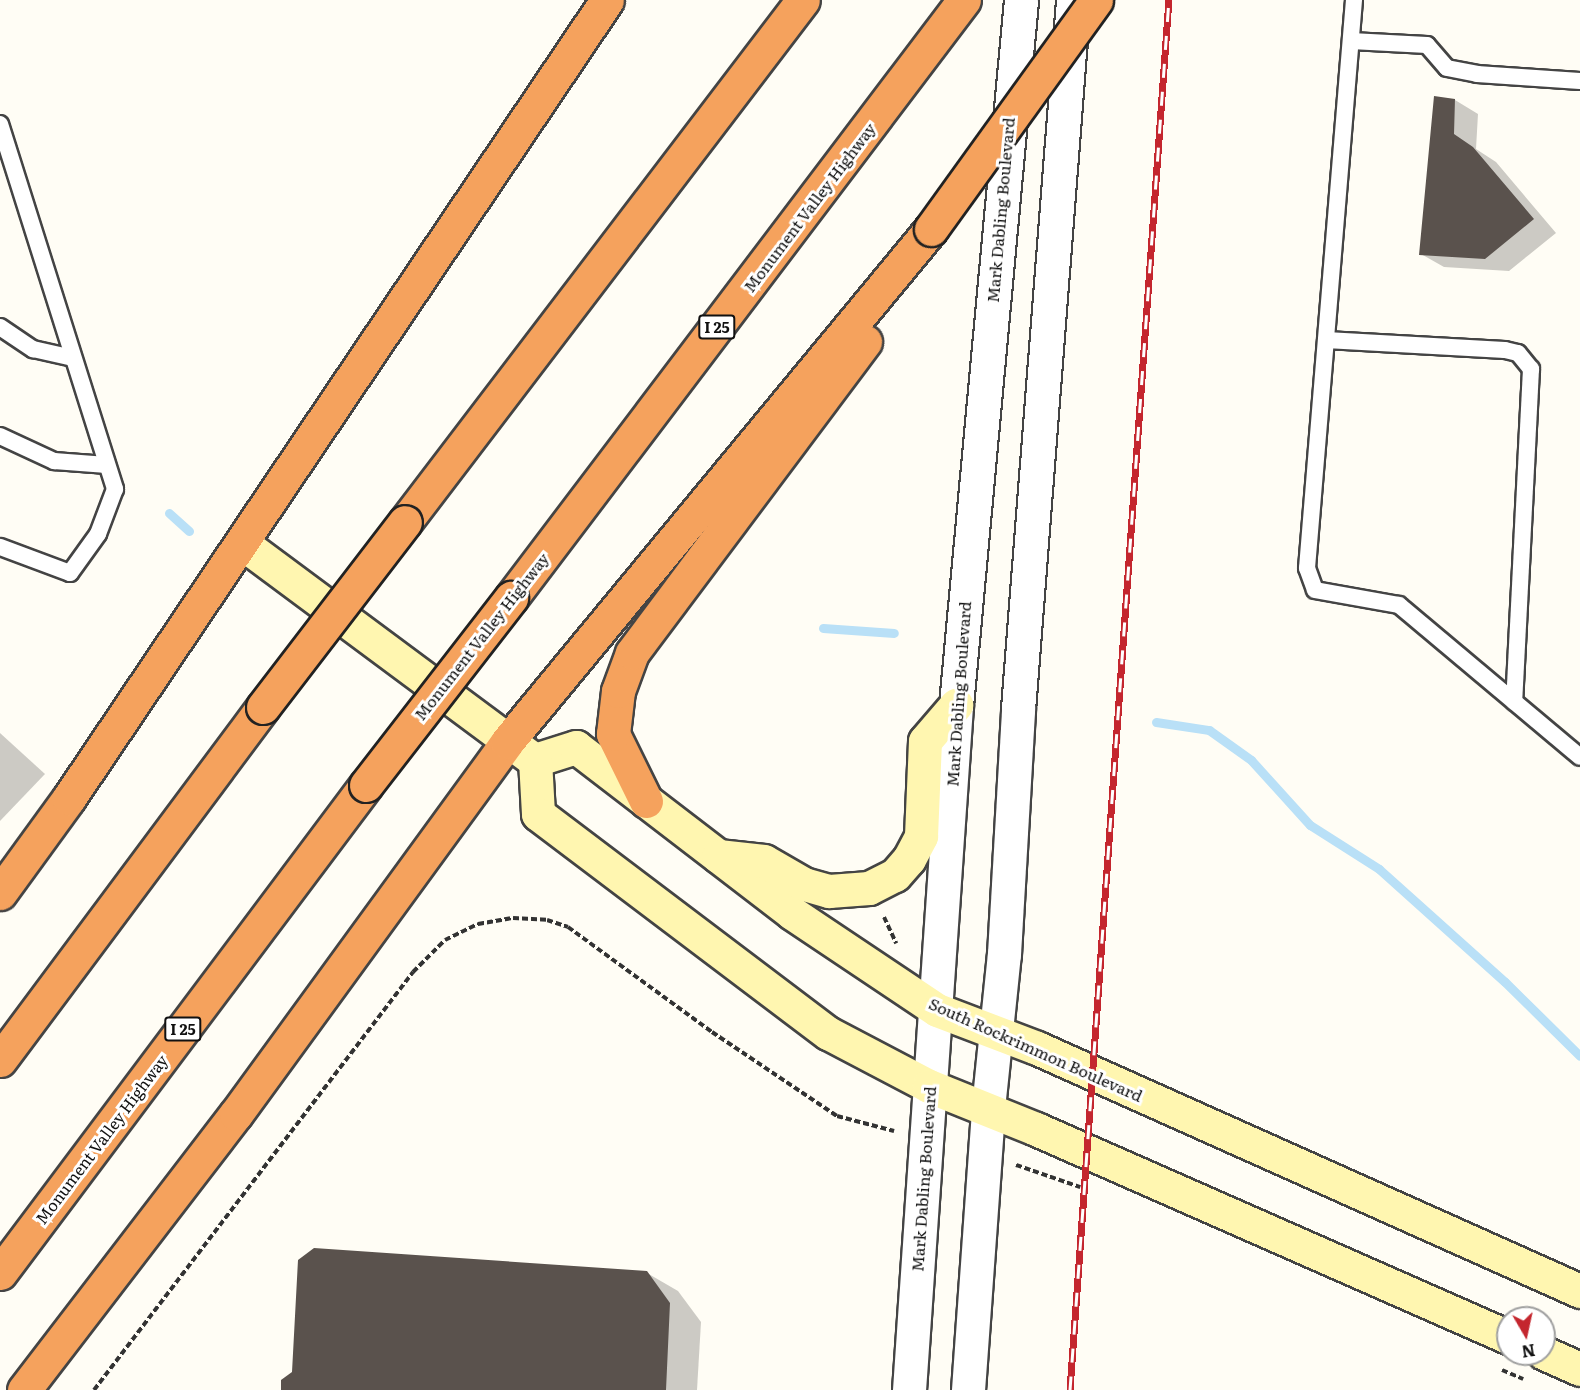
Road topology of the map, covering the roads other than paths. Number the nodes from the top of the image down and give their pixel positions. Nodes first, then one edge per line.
1 (607, 0) edge
2 (803, 0) edge
3 (964, 0) edge
4 (1021, 0) edge
5 (1073, 0) edge
6 (1096, 0) edge
7 (1354, 0) edge
8 (1351, 41) junction
9 (1580, 81) edge
10 (0, 124) edge
11 (886, 298) junction
12 (0, 327) edge
13 (1326, 340) junction
14 (73, 358) junction
15 (0, 436) edge
16 (107, 465) junction
17 (242, 543) junction
18 (0, 547) edge
19 (1514, 702) junction
20 (956, 705) junction
21 (507, 742) junction
22 (1580, 756) edge
23 (535, 760) junction
24 (646, 801) junction
25 (718, 856) junction
26 (0, 893) edge
27 (937, 1010) junction
28 (996, 1032) junction
29 (0, 1060) edge
30 (929, 1086) junction
31 (988, 1108) junction
32 (0, 1273) edge
33 (1580, 1292) edge
34 (1496, 1332) edge
35 (1560, 1360) edge
36 (1580, 1388) edge
37 (24, 1390) edge
38 (909, 1390) edge
39 (968, 1390) edge

1 - 17 highway
2 - 29 highway, bridge
3 - 32 highway, Monument Valley Highway / I 25, bridge
4 - 20 street, Mark Dabling Boulevard
5 - 28 street
6 - 11 highway, bridge
7 - 8 lane
8 - 9 lane
8 - 13 lane
10 - 14 lane
11 - 21 highway
11 - 24 highway
12 - 14 lane
13 - 19 lane
13 - 19 lane
14 - 16 lane
15 - 16 lane
16 - 18 lane
17 - 21 main road
17 - 26 highway
19 - 22 lane
20 - 25 main road
20 - 27 street, Mark Dabling Boulevard
21 - 23 main road
21 - 37 highway
23 - 24 main road, South Rockrimmon Boulevard
23 - 30 main road
24 - 25 main road, South Rockrimmon Boulevard
25 - 27 main road, South Rockrimmon Boulevard
27 - 28 main road, South Rockrimmon Boulevard
27 - 30 street, Mark Dabling Boulevard
28 - 31 street
28 - 33 main road, South Rockrimmon Boulevard
30 - 31 main road
30 - 38 street, Mark Dabling Boulevard
31 - 34 main road
31 - 39 street
35 - 36 main road

